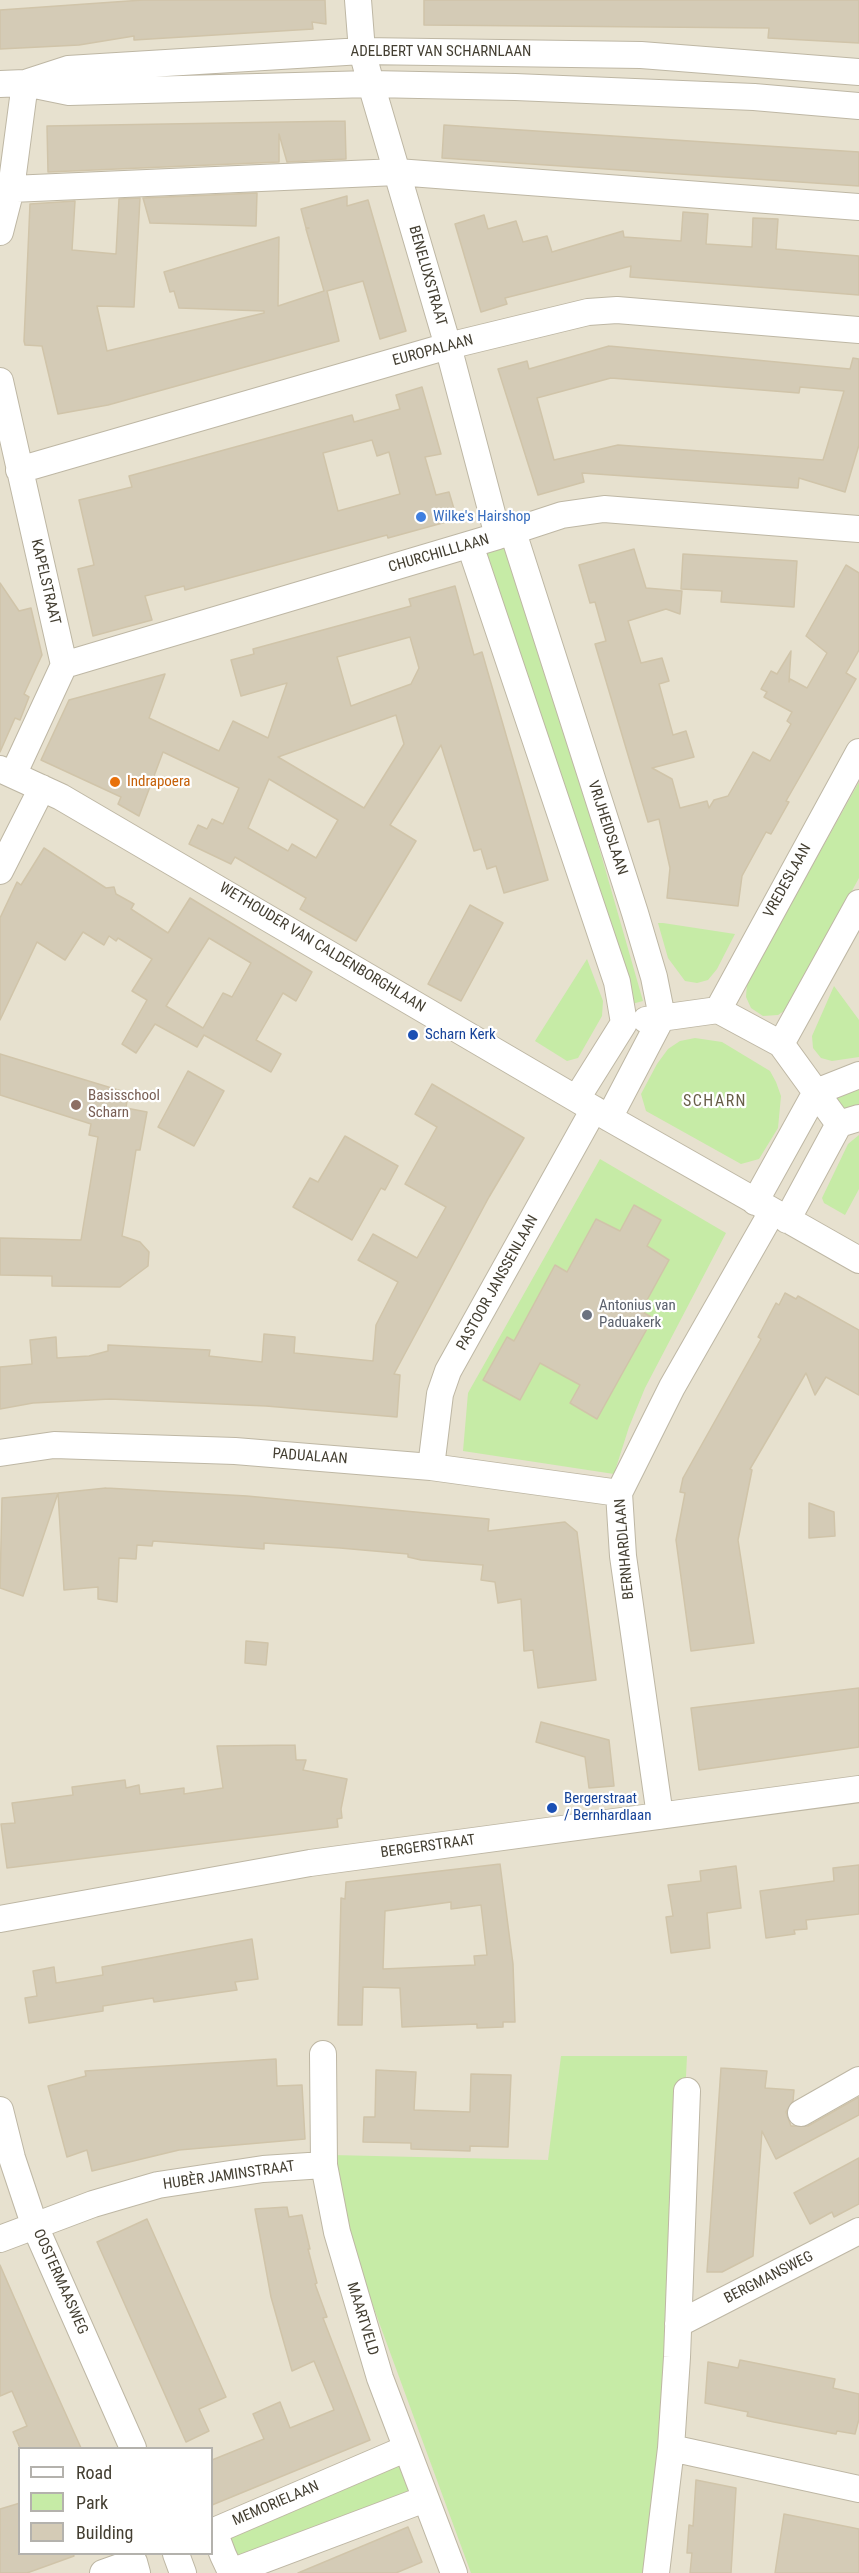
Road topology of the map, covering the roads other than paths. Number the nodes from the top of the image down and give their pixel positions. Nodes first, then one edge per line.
1 (358, 0) edge
2 (362, 51) junction
3 (859, 72) edge
4 (12, 83) edge
5 (371, 84) junction
6 (859, 106) edge
7 (397, 172) junction
8 (11, 189) junction
9 (859, 207) edge
10 (0, 232) edge
11 (859, 330) edge
12 (448, 346) junction
13 (0, 381) edge
14 (19, 470) junction
15 (859, 530) edge
16 (506, 534) junction
17 (470, 544) junction
18 (64, 665) junction
19 (859, 752) edge
20 (7, 772) edge
21 (42, 788) junction
22 (0, 871) edge
23 (859, 903) edge
24 (718, 1010) junction
25 (662, 1017) junction
26 (624, 1023) junction
27 (781, 1044) junction
28 (859, 1075) edge
29 (816, 1092) junction
30 (593, 1108) junction
31 (849, 1121) edge
32 (771, 1211) junction
33 (859, 1260) edge
34 (0, 1453) edge
35 (431, 1467) junction
36 (619, 1493) junction
37 (859, 1789) edge
38 (660, 1816) junction
39 (0, 1919) edge
40 (323, 2054) dead end
41 (859, 2080) edge
42 (687, 2091) dead end
43 (0, 2110) edge
44 (801, 2113) dead end
45 (324, 2165) junction
46 (34, 2224) junction
47 (859, 2231) edge
48 (0, 2239) edge
49 (678, 2324) junction
50 (133, 2447) edge
51 (671, 2448) junction
52 (405, 2449) junction
53 (859, 2489) edge
54 (425, 2499) junction
55 (177, 2555) edge
56 (103, 2573) edge
57 (137, 2573) edge
58 (183, 2573) edge
59 (454, 2573) edge
60 (656, 2573) edge

1 - 2 street, BENELUXSTRAAT
2 - 3 street, ADELBERT VAN SCHARNLAAN
2 - 4 street, ADELBERT VAN SCHARNLAAN
2 - 5 street, BENELUXSTRAAT
4 - 5 street
4 - 8 street
5 - 6 street
5 - 7 street, BENELUXSTRAAT
7 - 8 street
7 - 9 street
7 - 12 street, BENELUXSTRAAT
8 - 10 street
11 - 12 street, EUROPALAAN
12 - 14 street, EUROPALAAN
12 - 16 street, BENELUXSTRAAT
13 - 14 street, KAPELSTRAAT
14 - 18 street, KAPELSTRAAT
15 - 16 street, CHURCHILLLAAN
16 - 17 street, CHURCHILLLAAN
16 - 25 street, VRIJHEIDSLAAN
17 - 18 street, CHURCHILLLAAN
17 - 26 street
18 - 20 street
19 - 24 street, VREDESLAAN
20 - 21 street, WETHOUDER VAN CALDENBORGHLAAN
21 - 22 street
21 - 30 street, WETHOUDER VAN CALDENBORGHLAAN
23 - 27 street
24 - 25 street
24 - 27 street
25 - 26 street
25 - 30 street
26 - 30 street
27 - 29 street
28 - 29 street
29 - 31 street
29 - 32 street
30 - 32 street, WETHOUDER VAN CALDENBORGHLAAN
30 - 35 street, PASTOOR JANSSENLAAN
31 - 32 street
32 - 33 street, WETHOUDER VAN CALDENBORGHLAAN
32 - 36 street, BERNHARDLAAN
34 - 35 street, PADUALAAN
35 - 36 street, PADUALAAN
36 - 38 street, BERNHARDLAAN
37 - 38 street, BERGERSTRAAT
38 - 39 street, BERGERSTRAAT
40 - 45 street, MAARTVELD
41 - 44 street
42 - 49 street
43 - 46 street, OOSTERMAASWEG
45 - 46 street, HUBÈR JAMINSTRAAT
45 - 52 street, MAARTVELD
46 - 48 street, HUBÈR JAMINSTRAAT
46 - 50 street, OOSTERMAASWEG
47 - 49 street, BERGMANSWEG
49 - 51 street
51 - 53 street
51 - 60 street
52 - 54 street, MAARTVELD
52 - 54 street, MEMORIELAAN
54 - 59 street, MAARTVELD
55 - 58 street
56 - 57 street

